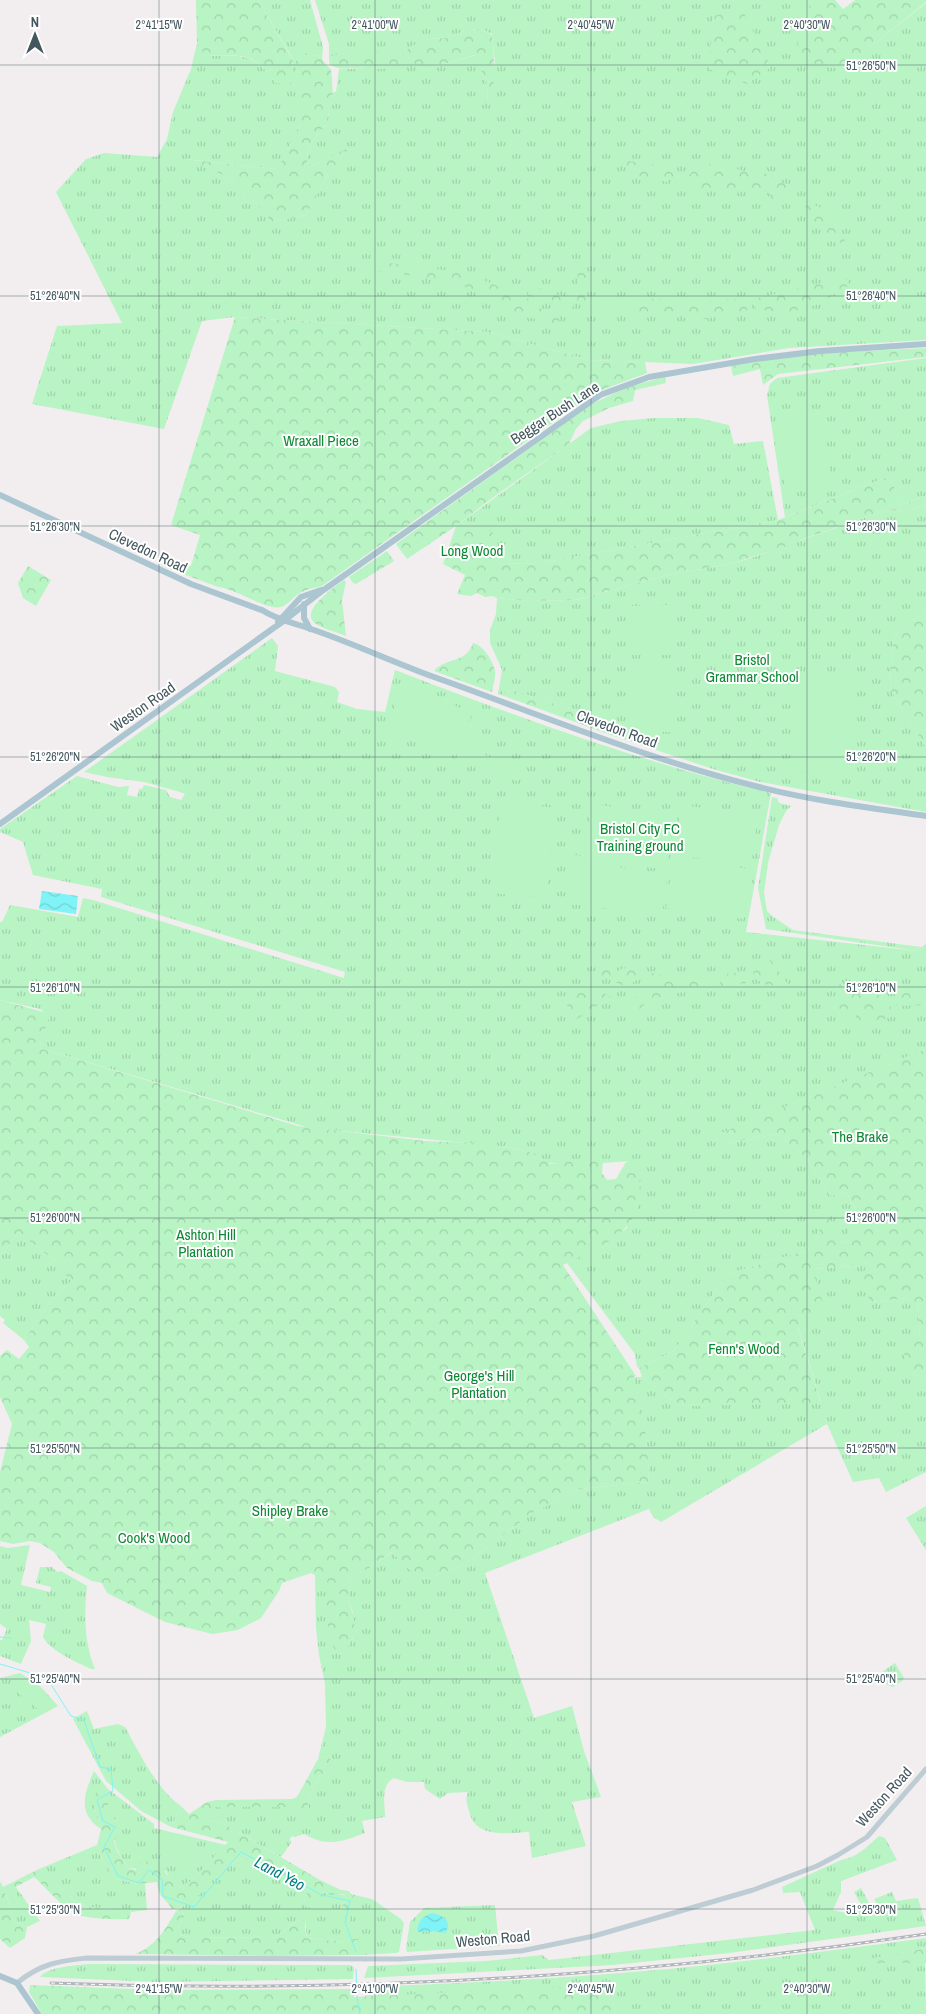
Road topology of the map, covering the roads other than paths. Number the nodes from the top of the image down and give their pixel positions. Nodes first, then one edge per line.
1 (926, 344) edge
2 (0, 495) edge
3 (325, 589) junction
4 (304, 604) junction
5 (284, 618) junction
6 (310, 629) junction
7 (926, 816) edge
8 (0, 824) edge
9 (926, 1769) edge
10 (0, 1976) edge
11 (17, 1984) junction
12 (38, 2014) edge

1 - 3 main road, Beggar Bush Lane
2 - 5 main road, Clevedon Road
3 - 4 main road, Beggar Bush Lane
3 - 5 main road, Beggar Bush Lane
4 - 5 main road, Beggar Bush Lane
4 - 6 main road
5 - 6 main road, Clevedon Road
5 - 8 main road, Weston Road
6 - 7 main road, Clevedon Road
9 - 11 street, Weston Road
10 - 11 main road
11 - 12 main road

